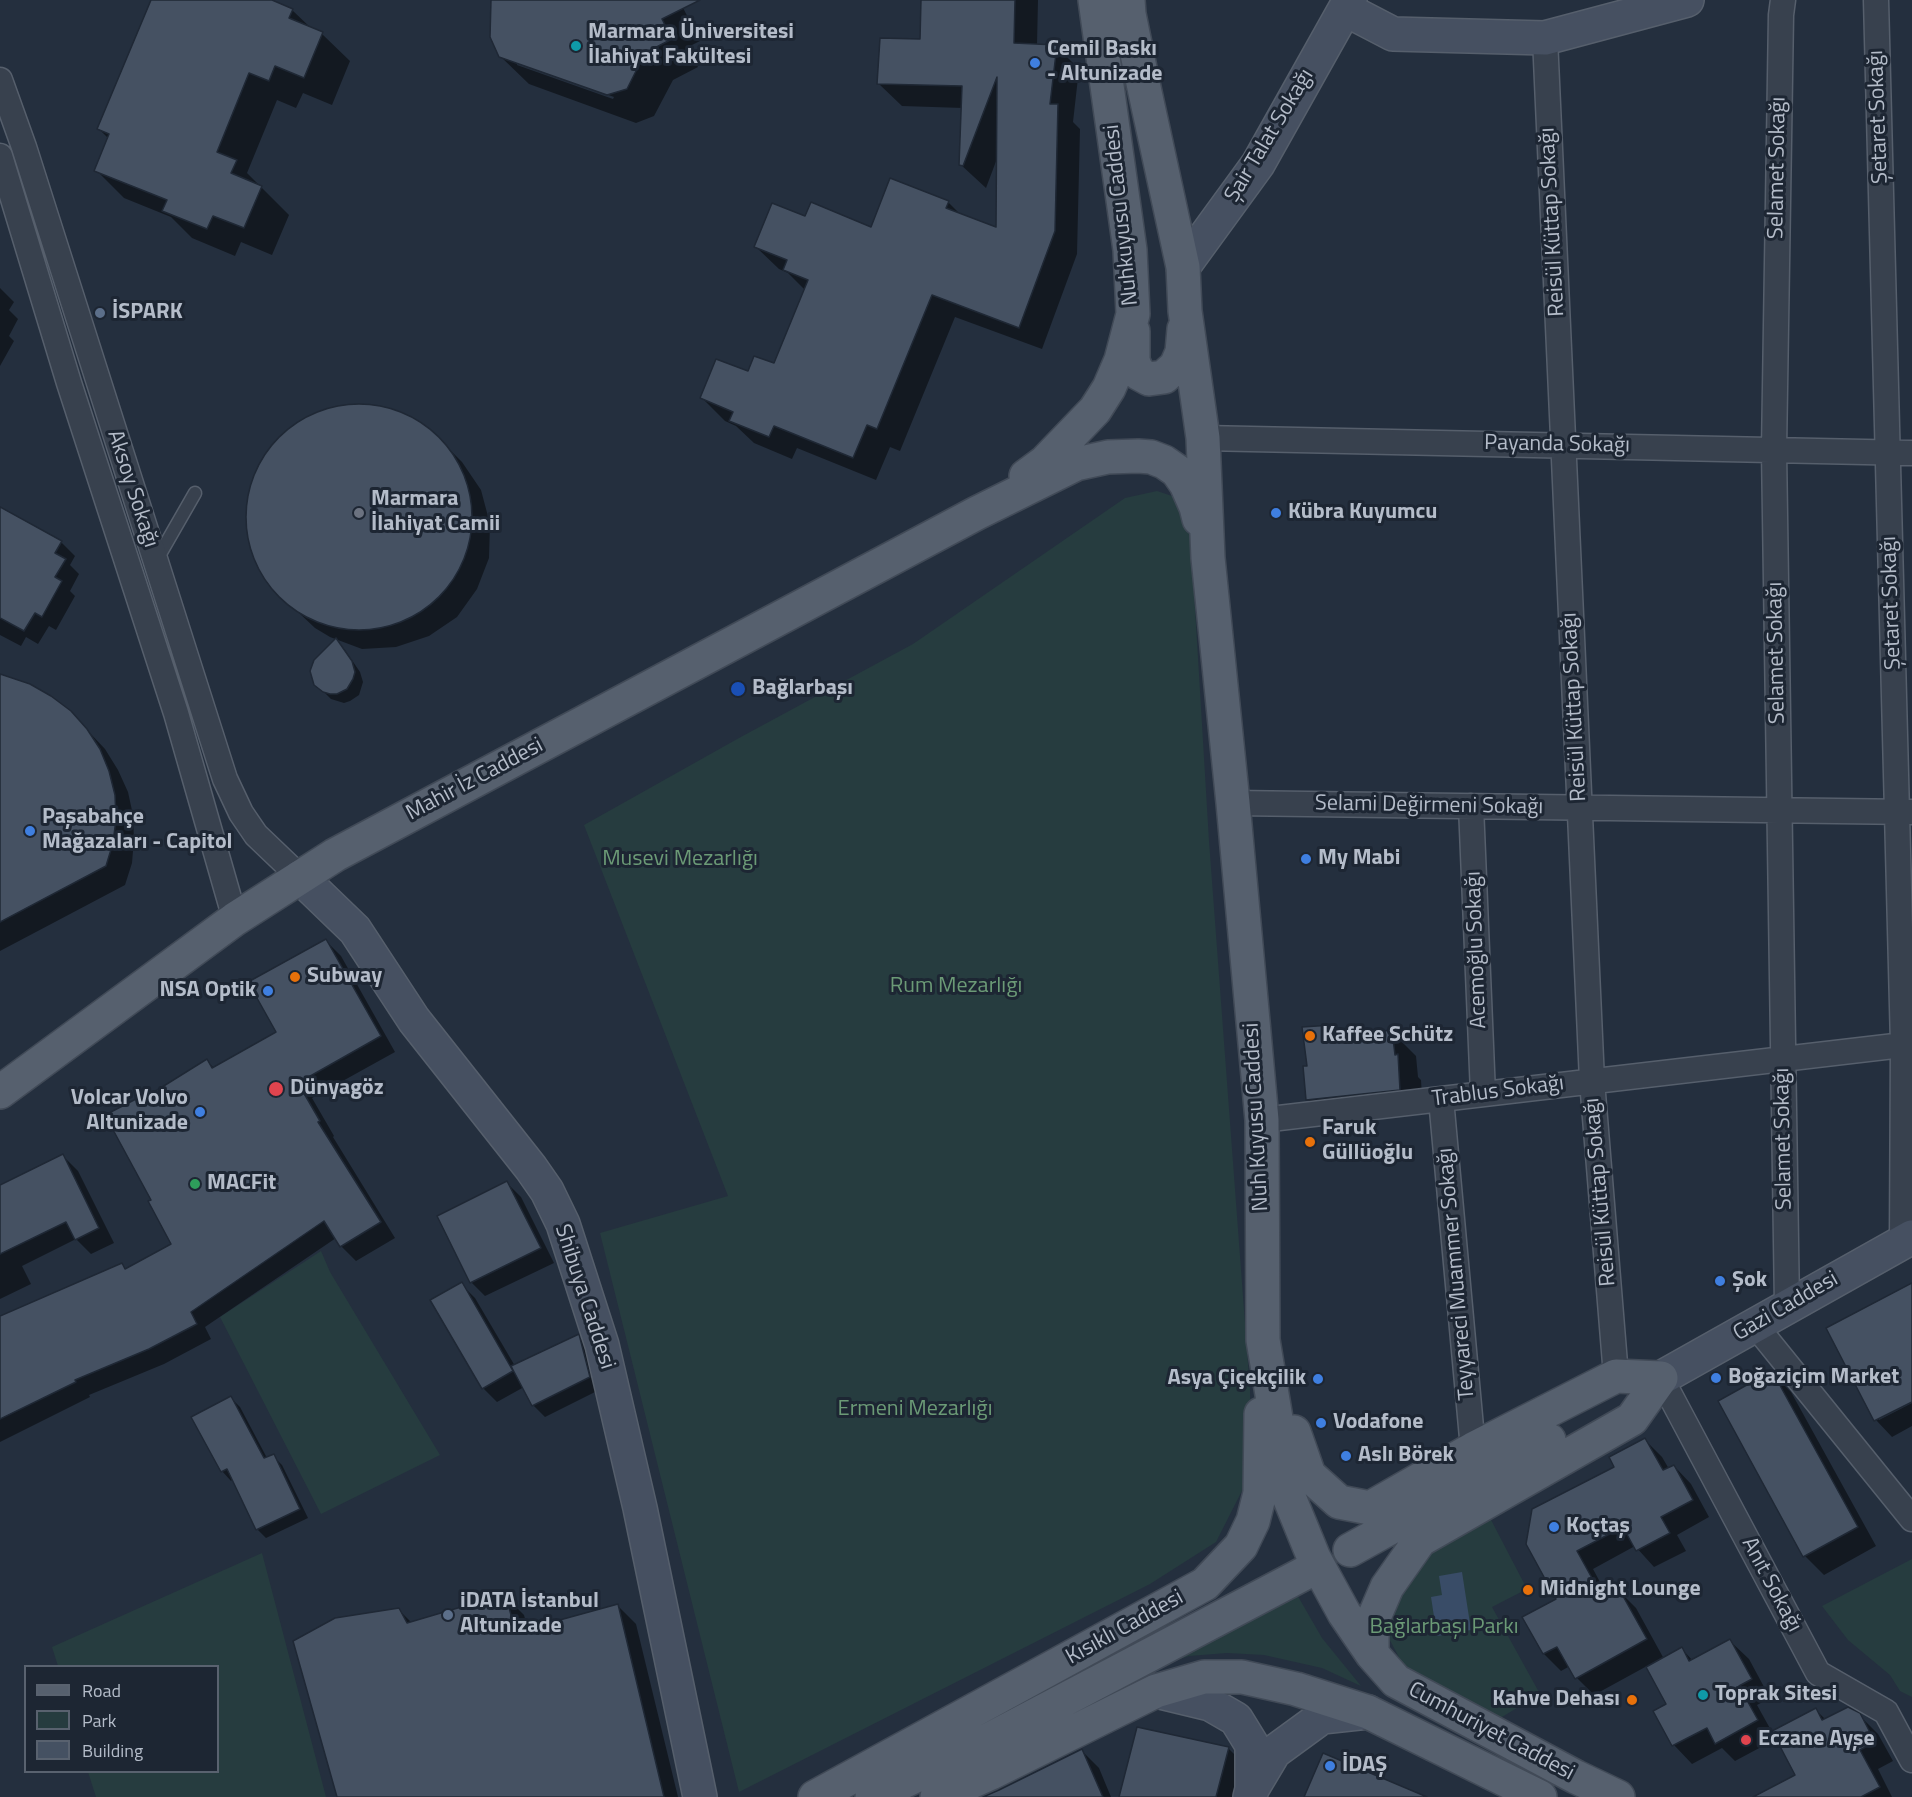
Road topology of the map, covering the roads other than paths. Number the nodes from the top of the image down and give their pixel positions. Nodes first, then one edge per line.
1 (1095, 0) edge
2 (1128, 0) edge
3 (1687, 0) edge
4 (1783, 0) edge
5 (1876, 0) edge
6 (1348, 4) edge
7 (1545, 38) junction
8 (0, 80) edge
9 (0, 156) edge
10 (1183, 267) junction
11 (1185, 311) junction
12 (1133, 314) junction
13 (1203, 438) junction
14 (1563, 446) junction
15 (1774, 450) junction
16 (1888, 453) junction
17 (1912, 453) edge
18 (195, 494) dead end
19 (976, 513) junction
20 (1209, 558) junction
21 (155, 562) junction
22 (1233, 803) junction
23 (1471, 806) junction
24 (1580, 808) junction
25 (1780, 810) junction
26 (1905, 812) edge
27 (300, 877) junction
28 (235, 919) junction
29 (1908, 1044) edge
30 (1783, 1059) junction
31 (1592, 1081) junction
32 (0, 1092) edge
33 (1483, 1094) junction
34 (1441, 1099) junction
35 (1262, 1120) junction
36 (1907, 1239) edge
37 (1787, 1307) junction
38 (1755, 1325) junction
39 (1263, 1340) junction
40 (1616, 1376) junction
41 (1661, 1378) junction
42 (1473, 1449) junction
43 (1912, 1519) edge
44 (1350, 1550) dead end
45 (1305, 1574) dead end
46 (1372, 1654) junction
47 (1156, 1691) junction
48 (1368, 1712) junction
49 (1905, 1730) edge
50 (1912, 1760) edge
51 (1251, 1793) edge
52 (951, 1794) edge
53 (700, 1797) edge
54 (815, 1797) edge
55 (872, 1797) edge
56 (1540, 1797) edge
57 (1618, 1797) edge

1 - 12 main road, Nuhkuyusu Caddesi
2 - 10 main road, Nuhkuyusu Caddesi
3 - 7 street
4 - 15 street, Selamet Sokağı
5 - 16 street, Şetaret Sokağı
6 - 7 street
6 - 10 street, Şair Talat Sokağı
7 - 14 street, Reisül Küttap Sokağı
8 - 21 street, Aksoy Sokağı
9 - 28 street, Aksoy Sokağı
10 - 11 main road, Nuhkuyusu Caddesi
11 - 12 main road
11 - 13 main road, Nuhkuyusu Caddesi
12 - 19 main road, Nuhkuyusu Caddesi
13 - 14 street, Payanda Sokağı
13 - 20 main road, Nuhkuyusu Caddesi
14 - 15 street, Payanda Sokağı
14 - 24 street, Reisül Küttap Sokağı
15 - 16 street, Payanda Sokağı
15 - 25 street, Selamet Sokağı
16 - 17 street, Payanda Sokağı
16 - 26 street, Şetaret Sokağı
18 - 21 lane
19 - 20 main road
19 - 27 main road, Mahir İz Caddesi
20 - 22 main road, Nuh Kuyusu Caddesi
21 - 27 street, Aksoy Sokağı
22 - 23 street, Selami Değirmeni Sokağı
22 - 35 main road, Nuh Kuyusu Caddesi
23 - 24 street, Selami Değirmeni Sokağı
23 - 33 street, Acemoğlu Sokağı
24 - 25 street, Selami Değirmeni Sokağı
24 - 31 street, Reisül Küttap Sokağı
25 - 26 street, Selami Değirmeni Sokağı
25 - 30 street, Selamet Sokağı
26 - 29 street, Şetaret Sokağı
27 - 28 main road, Mahir İz Caddesi
27 - 53 street, Shibuya Caddesi
28 - 32 main road, Mahir İz Caddesi
29 - 30 street, Trablus Sokağı
29 - 36 street, Şetaret Sokağı
30 - 31 street, Trablus Sokağı
30 - 37 street, Selamet Sokağı
31 - 33 street, Trablus Sokağı
31 - 40 street, Reisül Küttap Sokağı
33 - 34 street, Trablus Sokağı
34 - 35 street, Trablus Sokağı
34 - 42 street, Teyyareci Muammer Sokağı
35 - 39 main road, Nuh Kuyusu Caddesi
36 - 37 street, Gazi Caddesi
37 - 38 street, Gazi Caddesi
38 - 41 street, Gazi Caddesi
38 - 43 street
39 - 42 main road
39 - 46 main road, Nuh Kuyusu Caddesi
39 - 54 main road, Kısıklı Caddesi
40 - 41 main road
40 - 42 main road
41 - 44 main road
41 - 46 main road
41 - 49 street, Anıt Sokağı
45 - 55 main road
46 - 57 main road, Cumhuriyet Caddesi
47 - 48 main road
47 - 51 street
47 - 52 main road
48 - 51 street
48 - 56 main road, Cumhuriyet Caddesi
49 - 50 street, Anıt Sokağı

